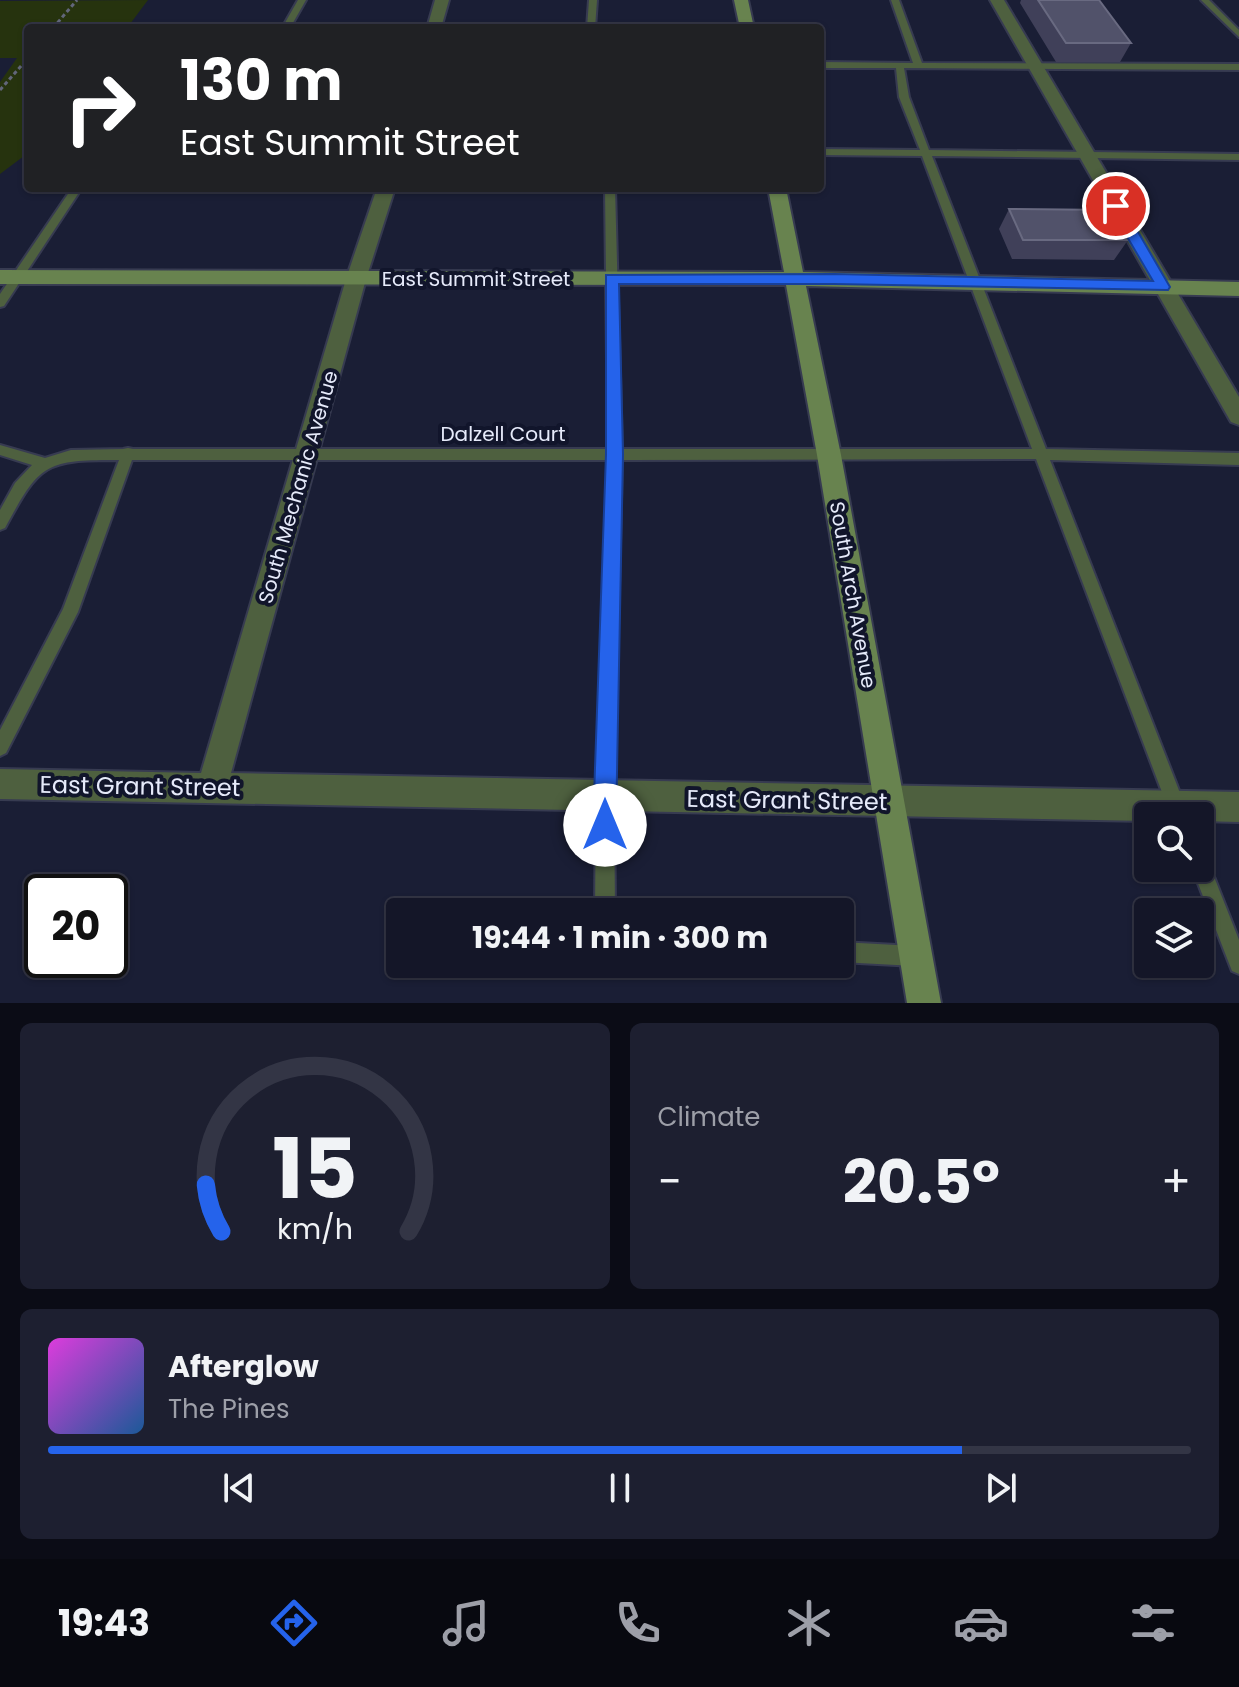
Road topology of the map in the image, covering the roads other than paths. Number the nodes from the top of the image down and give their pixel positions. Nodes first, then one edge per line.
1 (302, 0) edge
2 (442, 0) edge
3 (593, 0) edge
4 (741, 0) edge
5 (895, 0) edge
6 (997, 0) edge
7 (1205, 0) edge
8 (288, 24) edge
9 (435, 24) edge
10 (591, 24) edge
11 (746, 24) edge
12 (1239, 35) edge
13 (824, 65) edge
14 (900, 67) junction
15 (919, 67) junction
16 (1036, 67) junction
17 (1239, 67) edge
18 (824, 152) edge
19 (926, 154) junction
20 (1086, 155) junction
21 (1239, 157) edge
22 (74, 192) edge
23 (385, 192) edge
24 (610, 192) edge
25 (778, 192) edge
26 (10, 277) edge
27 (356, 279) junction
28 (612, 279) junction
29 (792, 279) junction
30 (976, 282) junction
31 (1163, 287) junction
32 (1239, 289) edge
33 (0, 303) edge
34 (1239, 416) edge
35 (0, 450) edge
36 (128, 453) junction
37 (309, 454) junction
38 (615, 454) junction
39 (1040, 454) junction
40 (829, 455) junction
41 (1239, 459) edge
42 (42, 463) junction
43 (0, 524) edge
44 (0, 747) edge
45 (0, 784) edge
46 (212, 787) junction
47 (605, 796) junction
48 (1175, 802) edge
49 (889, 803) junction
50 (1239, 807) edge
51 (1214, 809) edge
52 (1134, 810) edge
53 (1206, 882) edge
54 (605, 898) edge
55 (854, 953) edge
56 (915, 956) junction
57 (1239, 964) edge
58 (924, 1003) edge

1 - 8 lane
2 - 9 street
3 - 10 lane
4 - 11 street
5 - 15 lane
6 - 16 street
7 - 12 lane
13 - 14 lane
14 - 15 lane
14 - 19 lane
15 - 16 lane
16 - 17 lane
16 - 20 street
18 - 19 lane
19 - 20 lane
19 - 30 lane
20 - 21 lane
20 - 31 street
22 - 26 lane
23 - 27 street, South Mechanic Avenue
24 - 28 lane
25 - 29 street, South Arch Avenue
26 - 27 street, East Summit Street
26 - 33 lane
27 - 28 street, East Summit Street
27 - 37 street, South Mechanic Avenue
28 - 29 street, East Summit Street
28 - 38 lane
29 - 30 street, East Summit Street
29 - 40 street, South Arch Avenue
30 - 31 street, East Summit Street
30 - 39 lane
31 - 32 street, East Summit Street
31 - 34 street
35 - 42 lane
36 - 37 lane, Dalzell Court
36 - 42 lane, Dalzell Court
36 - 44 lane
37 - 38 lane, Dalzell Court
37 - 46 street, South Mechanic Avenue
38 - 40 lane, Dalzell Court
38 - 47 lane
39 - 40 lane, Dalzell Court
39 - 41 lane, Dalzell Court
39 - 48 lane
40 - 49 street, South Arch Avenue
42 - 43 lane
45 - 46 street, East Grant Street
46 - 47 street, East Grant Street
47 - 49 street, East Grant Street
47 - 54 lane
49 - 52 street, East Grant Street
49 - 56 street, South Arch Avenue
50 - 51 street, East Grant Street
53 - 57 lane
55 - 56 lane
56 - 58 street, South Arch Avenue

